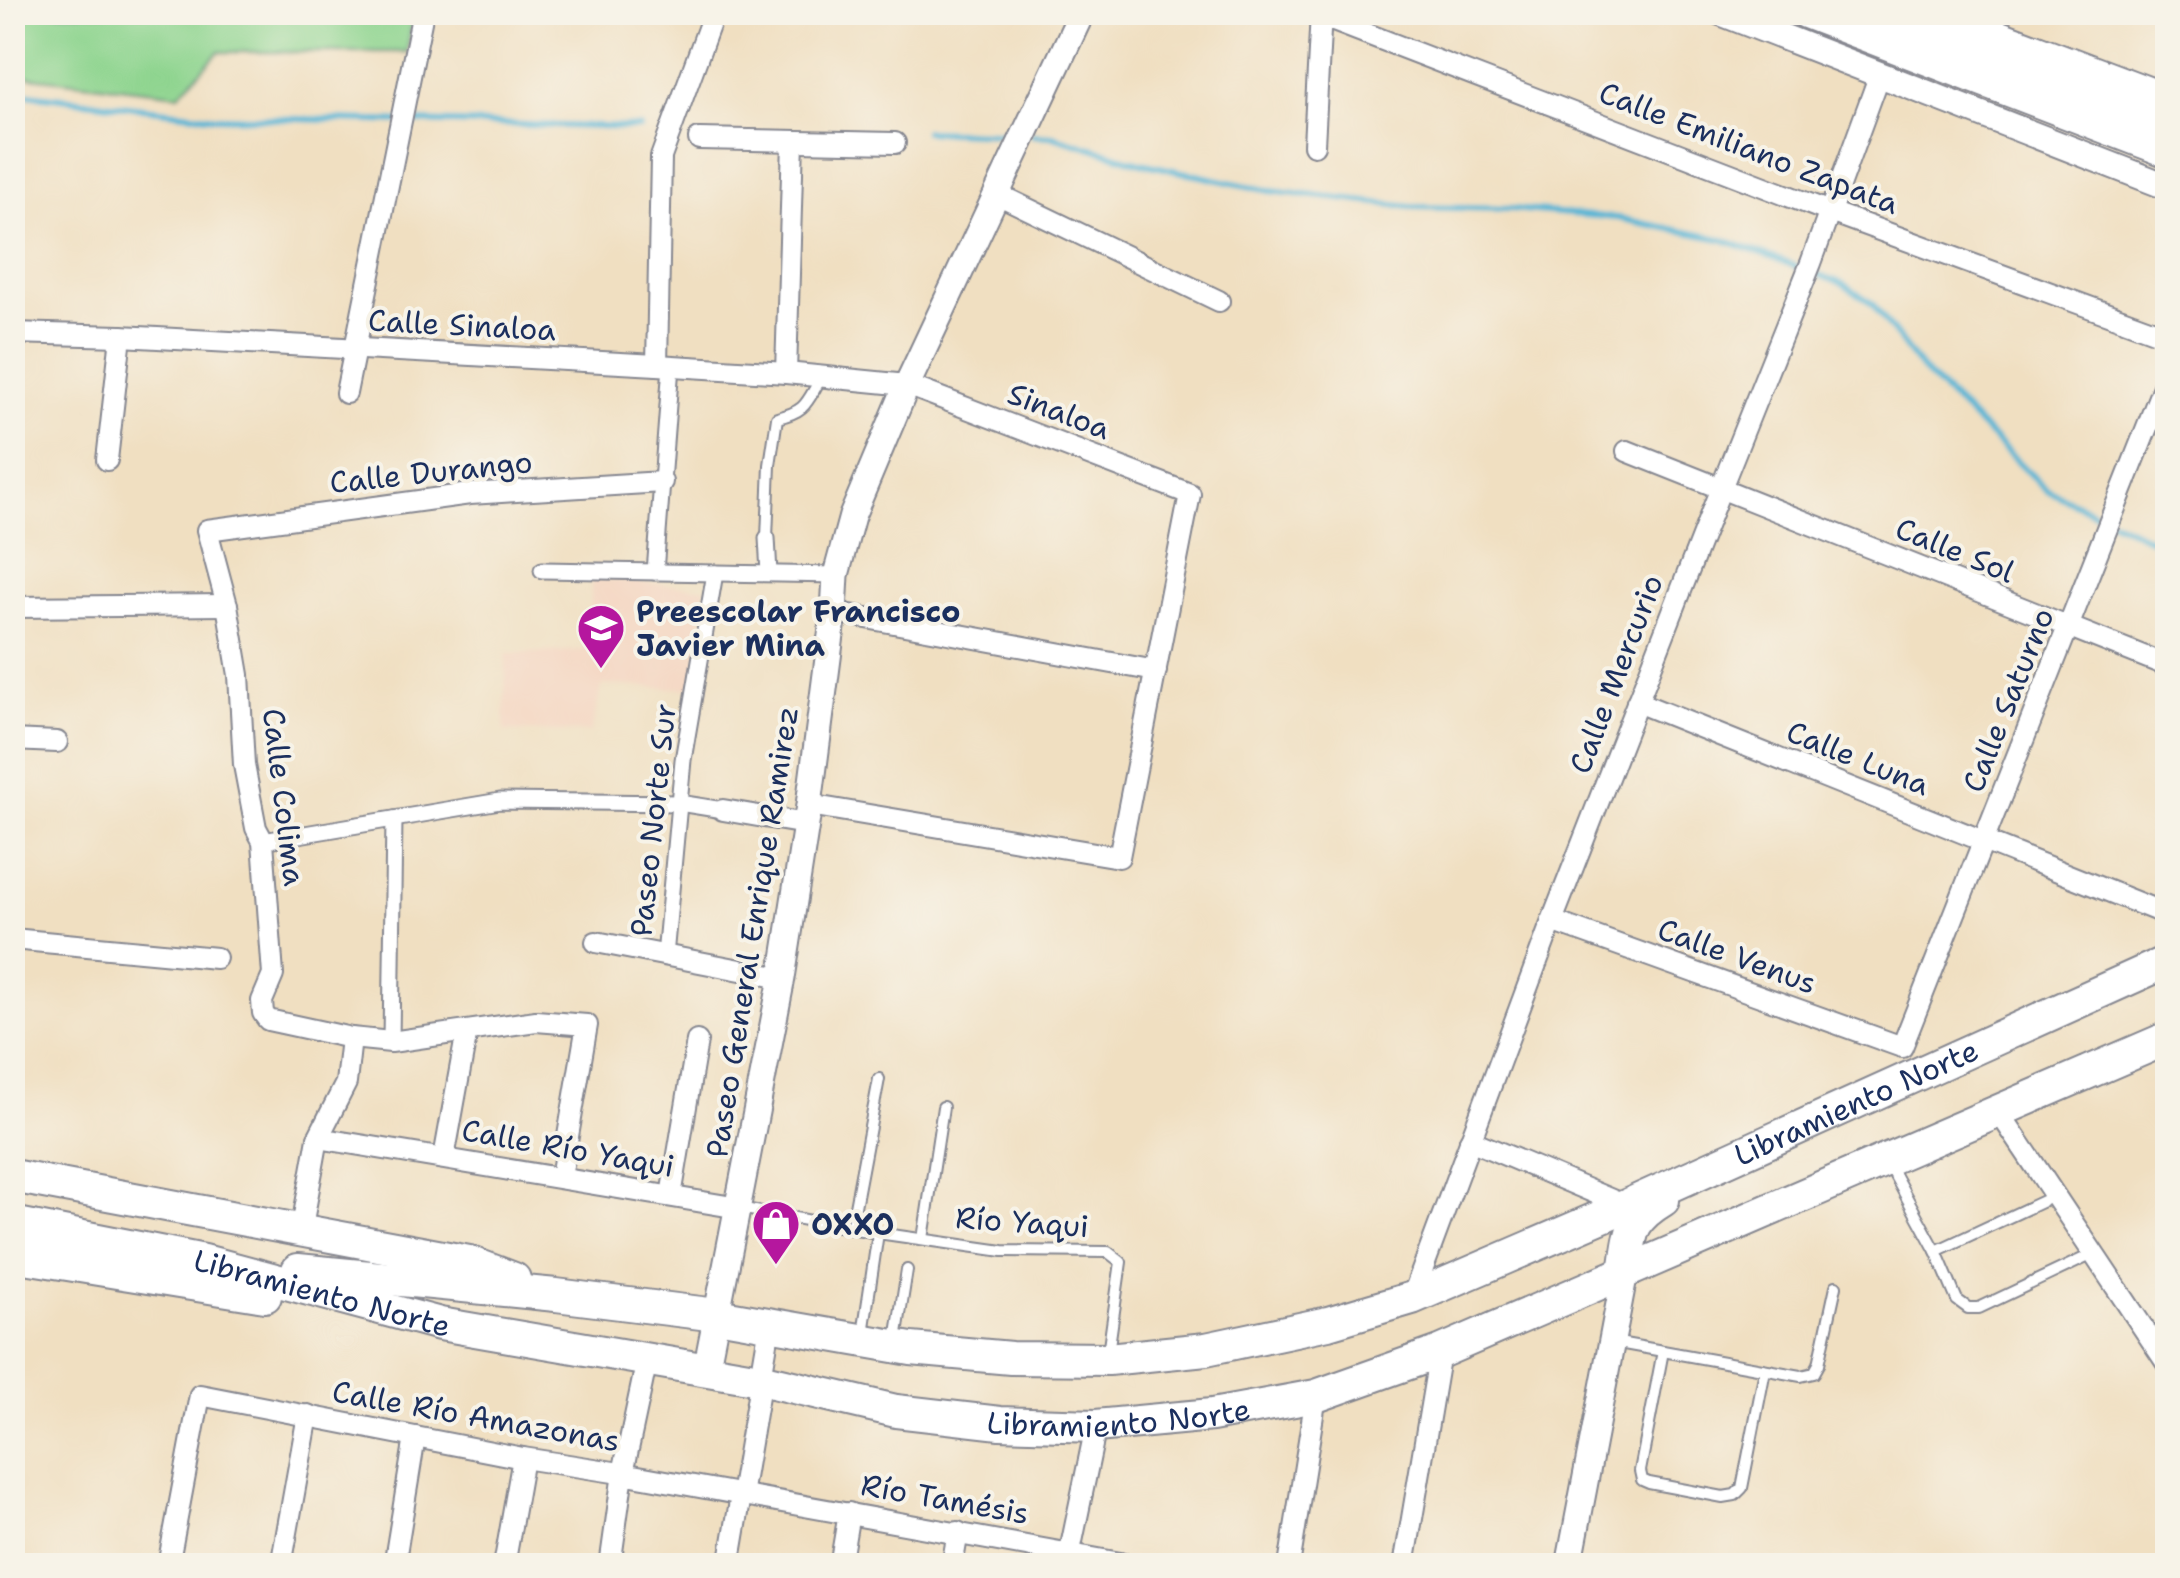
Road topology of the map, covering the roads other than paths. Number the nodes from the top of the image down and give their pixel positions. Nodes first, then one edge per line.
1 (423, 12) edge
2 (714, 12) edge
3 (1082, 12) edge
4 (1719, 12) edge
5 (1806, 12) edge
6 (1874, 12) edge
7 (1943, 12) edge
8 (1317, 14) edge
9 (1880, 74) junction
10 (2168, 97) edge
11 (2168, 127) edge
12 (699, 139) dead end
13 (794, 141) junction
14 (895, 142) dead end
15 (1314, 145) dead end
16 (2168, 151) edge
17 (2168, 187) edge
18 (996, 194) junction
19 (1830, 212) junction
20 (1219, 301) dead end
21 (12, 333) edge
22 (121, 336) junction
23 (2168, 336) edge
24 (356, 350) junction
25 (664, 366) junction
26 (786, 373) junction
27 (2168, 374) edge
28 (822, 377) junction
29 (907, 385) junction
30 (346, 393) dead end
31 (1628, 451) dead end
32 (106, 460) dead end
33 (662, 482) junction
34 (1721, 488) junction
35 (207, 530) joint
36 (767, 538) joint
37 (542, 570) dead end
38 (655, 572) junction
39 (715, 572) junction
40 (769, 574) junction
41 (836, 575) junction
42 (227, 606) junction
43 (12, 607) edge
44 (834, 612) junction
45 (2069, 628) junction
46 (2168, 666) edge
47 (1156, 670) junction
48 (1637, 702) junction
49 (12, 740) edge
50 (57, 742) dead end
51 (680, 803) junction
52 (723, 810) joint
53 (808, 815) junction
54 (394, 819) junction
55 (263, 840) junction
56 (1984, 840) junction
57 (2168, 915) edge
58 (1552, 922) junction
59 (12, 939) edge
60 (596, 942) dead end
61 (666, 956) junction
62 (216, 958) dead end
63 (2168, 962) edge
64 (782, 978) junction
65 (467, 1031) junction
66 (351, 1038) junction
67 (2168, 1038) edge
68 (697, 1041) dead end
69 (391, 1042) junction
70 (1902, 1047) joint
71 (879, 1079) dead end
72 (943, 1107) dead end
73 (1999, 1112) junction
74 (318, 1138) junction
75 (1470, 1140) junction
76 (1759, 1145) junction
77 (444, 1158) junction
78 (1886, 1160) junction
79 (12, 1176) edge
80 (561, 1177) junction
81 (2054, 1195) junction
82 (671, 1196) junction
83 (1626, 1206) junction
84 (738, 1208) junction
85 (12, 1223) edge
86 (851, 1228) junction
87 (301, 1232) junction
88 (878, 1233) junction
89 (923, 1240) junction
90 (1936, 1251) junction
91 (2093, 1254) junction
92 (12, 1255) edge
93 (204, 1260) junction
94 (907, 1270) dead end
95 (1625, 1272) junction
96 (1836, 1286) dead end
97 (556, 1295) junction
98 (1412, 1298) junction
99 (717, 1315) junction
100 (440, 1324) junction
101 (770, 1325) junction
102 (1612, 1342) junction
103 (879, 1343) junction
104 (1663, 1351) junction
105 (1440, 1352) junction
106 (1108, 1359) junction
107 (647, 1360) junction
108 (2168, 1366) edge
109 (706, 1370) junction
110 (1765, 1370) junction
111 (760, 1380) junction
112 (1316, 1396) junction
113 (308, 1415) junction
114 (1096, 1426) junction
115 (415, 1437) junction
116 (522, 1458) junction
117 (623, 1474) junction
118 (742, 1494) junction
119 (849, 1513) junction
120 (958, 1532) junction
121 (1069, 1559) edge
122 (12, 1564) edge
123 (25, 1566) edge
124 (168, 1566) edge
125 (280, 1566) edge
126 (394, 1566) edge
127 (504, 1566) edge
128 (610, 1566) edge
129 (729, 1566) edge
130 (840, 1566) edge
131 (952, 1566) edge
132 (1137, 1566) edge
133 (1289, 1566) edge
134 (1404, 1566) edge
135 (1569, 1566) edge

1 - 24 street
2 - 25 street
3 - 18 street, Paseo General Enrique Ramirez
4 - 9 street
5 - 16 main road
6 - 11 main road
7 - 10 street
8 - 15 street
8 - 19 street, Calle Emiliano Zapata
9 - 17 street
9 - 19 street, Calle Mercurio
12 - 13 street
13 - 14 street
13 - 26 street
18 - 20 street
18 - 29 street, Paseo General Enrique Ramirez
19 - 23 street, Calle Emiliano Zapata
19 - 34 street, Calle Mercurio
21 - 22 street, Calle Sinaloa
22 - 24 street, Calle Sinaloa
22 - 32 street
24 - 25 street, Calle Sinaloa
24 - 30 street
25 - 26 street, Calle Sinaloa
25 - 33 street
26 - 28 street, Calle Sinaloa
27 - 45 street, Calle Saturno
28 - 29 street, Calle Sinaloa
28 - 36 lane
29 - 41 street, Paseo General Enrique Ramirez
29 - 47 street, Sinaloa
31 - 34 street, Calle Sol
33 - 35 street, Calle Durango
33 - 38 street
34 - 45 street, Calle Sol
34 - 48 street, Calle Mercurio
35 - 42 street, Calle Colima
36 - 40 street
37 - 38 street
38 - 39 street
39 - 40 street
39 - 51 street, Paseo Norte Sur
40 - 41 street
41 - 44 street, Paseo General Enrique Ramirez
42 - 43 street
42 - 55 street, Calle Colima
44 - 47 street
44 - 53 street, Paseo General Enrique Ramirez
45 - 46 street, Calle Sol
45 - 56 street, Calle Saturno
47 - 53 street
48 - 56 street, Calle Luna
48 - 58 street, Calle Mercurio
49 - 50 street
51 - 52 street
51 - 54 street
51 - 61 street, Paseo Norte Sur
52 - 53 street
53 - 64 street, Paseo General Enrique Ramirez
54 - 55 street
54 - 69 street
55 - 66 street, Calle Colima
56 - 57 street, Calle Luna
56 - 70 street, Calle Saturno
58 - 70 street, Calle Venus
58 - 75 street, Calle Mercurio
59 - 62 street
60 - 61 street
61 - 64 street
63 - 76 main road, Libramiento Norte
64 - 84 street, Paseo General Enrique Ramirez
65 - 69 street
65 - 77 street
65 - 80 street
66 - 69 street
66 - 74 street
67 - 73 main road, Libramiento Norte
68 - 82 street
71 - 86 lane
72 - 89 lane
73 - 78 main road, Libramiento Norte
73 - 81 street
74 - 77 street, Calle Río Yaqui
74 - 87 street
75 - 83 street
75 - 98 street, Calle Mercurio
76 - 83 main road, Libramiento Norte
76 - 95 main road
77 - 80 street, Calle Río Yaqui
78 - 90 lane
78 - 95 main road, Libramiento Norte
79 - 87 main road
80 - 82 street, Calle Río Yaqui
81 - 90 lane
81 - 91 street
82 - 84 street, Calle Río Yaqui
83 - 98 main road, Libramiento Norte
84 - 86 lane, Calle Río Yaqui
84 - 99 street, Paseo General Enrique Ramirez
85 - 93 main road
86 - 88 lane, Calle Río Yaqui
87 - 97 main road
88 - 89 lane, Río Yaqui
88 - 103 lane
89 - 106 lane, Río Yaqui
90 - 91 lane
91 - 108 street
92 - 100 main road
93 - 97 main road, Libramiento Norte
93 - 100 main road, Libramiento Norte
94 - 103 lane
95 - 102 street
95 - 105 main road, Libramiento Norte
96 - 110 lane
97 - 99 main road, Libramiento Norte
98 - 106 main road, Libramiento Norte
99 - 101 main road, Libramiento Norte
99 - 109 street, Paseo General Enrique Ramirez
100 - 107 main road, Libramiento Norte
101 - 103 main road, Libramiento Norte
101 - 111 street
102 - 104 lane
102 - 135 street
103 - 106 main road, Libramiento Norte
104 - 110 lane
104 - 110 lane
105 - 112 main road, Libramiento Norte
105 - 134 street
107 - 109 main road, Libramiento Norte
107 - 117 street
109 - 111 main road, Libramiento Norte
111 - 114 main road, Libramiento Norte
111 - 118 street
112 - 114 main road, Libramiento Norte
112 - 133 street
113 - 115 street, Calle Río Amazonas
113 - 124 street, Calle Río Amazonas
113 - 125 street
114 - 121 street
115 - 116 street, Calle Río Amazonas
115 - 126 street
116 - 117 street, Calle Río Amazonas
116 - 127 street
117 - 118 street, Calle Río Amazonas
117 - 128 street
118 - 119 street, Río Tamésis
118 - 129 street
119 - 120 street, Río Tamésis
119 - 130 street
120 - 121 street, Río Tamésis
120 - 131 street
121 - 132 street, Río Tamésis
122 - 123 street

